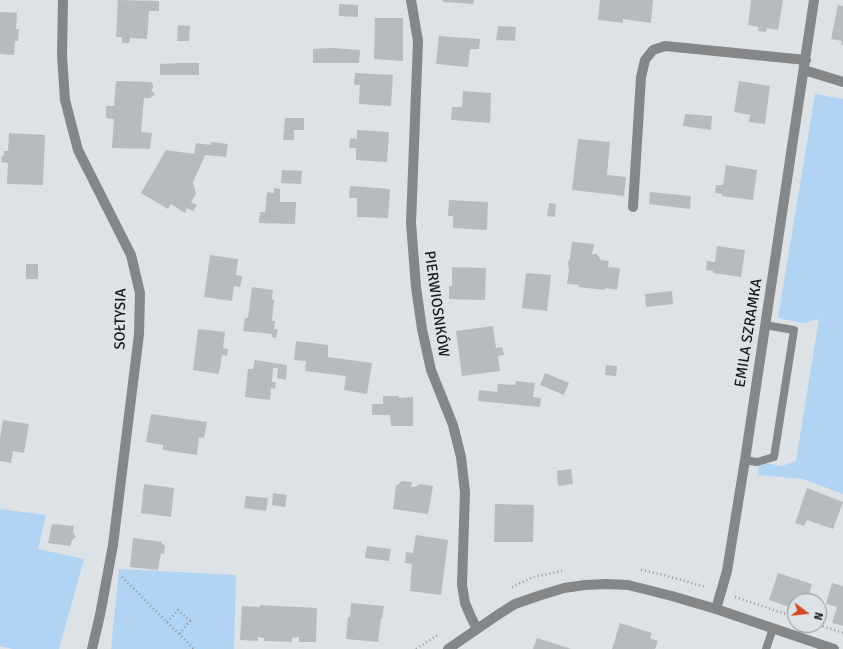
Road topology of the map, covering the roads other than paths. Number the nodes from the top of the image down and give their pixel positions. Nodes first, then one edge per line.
1 (63, 0) edge
2 (411, 0) edge
3 (814, 0) edge
4 (805, 65) junction
5 (843, 82) edge
6 (633, 207) dead end
7 (765, 325) junction
8 (745, 460) junction
9 (716, 609) junction
10 (773, 628) junction
11 (477, 629) junction
12 (92, 649) edge
13 (448, 649) edge
14 (766, 649) edge
15 (834, 649) edge

1 - 12 street, SOŁTYSIA
2 - 11 street, PIERWIOSNKÓW
3 - 4 street, EMILA SZRAMKA
4 - 5 street
4 - 6 street
4 - 7 street, EMILA SZRAMKA
7 - 8 street, EMILA SZRAMKA
7 - 8 lane
8 - 9 street, EMILA SZRAMKA
9 - 10 street
9 - 11 street
10 - 14 lane
10 - 15 street
11 - 13 street

